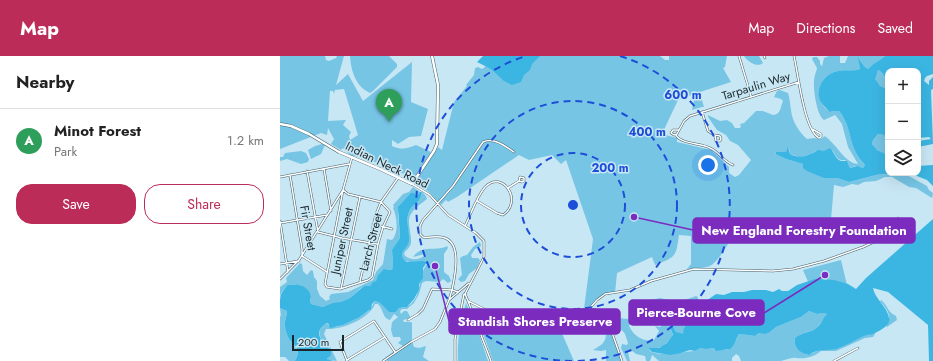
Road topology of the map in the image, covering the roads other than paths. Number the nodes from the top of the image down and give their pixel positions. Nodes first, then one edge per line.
1 (432, 56) edge
2 (738, 56) edge
3 (794, 56) edge
4 (799, 82) junction
5 (751, 96) junction
6 (702, 112) junction
7 (280, 124) edge
8 (812, 129) junction
9 (678, 130) junction
10 (676, 135) junction
11 (716, 136) dead end
12 (514, 152) dead end
13 (352, 157) junction
14 (349, 164) junction
15 (733, 165) dead end
16 (324, 168) junction
17 (307, 171) junction
18 (290, 175) junction
19 (280, 177) edge
20 (398, 177) junction
21 (519, 181) dead end
22 (412, 184) junction
23 (508, 188) junction
24 (344, 190) junction
25 (360, 197) junction
26 (477, 201) junction
27 (381, 202) junction
28 (438, 204) junction
29 (331, 211) junction
30 (328, 215) junction
31 (314, 218) junction
32 (898, 218) dead end
33 (297, 220) junction
34 (280, 222) edge
35 (373, 224) junction
36 (464, 226) junction
37 (383, 227) junction
38 (392, 228) dead end
39 (318, 232) junction
40 (335, 236) junction
41 (352, 240) junction
42 (369, 243) junction
43 (378, 244) junction
44 (302, 256) junction
45 (299, 261) junction
46 (286, 263) junction
47 (280, 264) edge
48 (288, 272) junction
49 (327, 272) junction
50 (280, 279) edge
51 (360, 281) junction
52 (471, 281) junction
53 (341, 289) junction
54 (452, 290) junction
55 (458, 292) junction
56 (464, 294) junction
57 (449, 300) junction
58 (468, 301) junction
59 (589, 309) junction
60 (408, 320) dead end
61 (385, 337) junction
62 (858, 348) dead end
63 (395, 352) junction
64 (347, 361) edge
65 (383, 361) edge
66 (455, 361) edge
67 (490, 361) edge
68 (622, 361) edge
69 (834, 361) edge

1 - 22 street
2 - 5 street
3 - 4 street
4 - 5 street, Tarpaulin Way
4 - 8 street
5 - 6 street, Tarpaulin Way
6 - 9 street, Tarpaulin Way
6 - 11 street
7 - 13 street, Indian Neck Road
8 - 8 street
9 - 10 street, Tarpaulin Way
9 - 10 street, Tarpaulin Way
10 - 15 street
12 - 28 street
13 - 14 street
13 - 20 street, Indian Neck Road
14 - 16 street
14 - 24 street
16 - 17 street
16 - 29 street
17 - 18 street
17 - 31 street
18 - 19 street
18 - 33 street, Fir Street
20 - 22 street, Indian Neck Road
20 - 27 street
21 - 23 street
22 - 28 street, Indian Neck Road
23 - 26 street
23 - 26 street
24 - 25 street
24 - 29 street
24 - 40 street
25 - 27 street
25 - 41 street, Juniper Street
26 - 36 street
27 - 35 street
27 - 37 street, Larch Street
28 - 36 street, Indian Neck Road
28 - 54 street
29 - 30 street
30 - 31 street
30 - 39 street
31 - 33 street
31 - 39 street
32 - 59 street
33 - 34 street
33 - 44 street, Fir Street
34 - 46 street
35 - 37 street
35 - 42 street
36 - 52 street, Indian Neck Road
37 - 38 street
37 - 43 street, Larch Street
39 - 40 street
39 - 44 street
40 - 41 street
40 - 49 street
41 - 42 street
41 - 53 street, Juniper Street
42 - 43 street
42 - 51 street
43 - 51 street, Larch Street
44 - 45 street
44 - 49 street, Fir Street
45 - 46 street
45 - 48 street
46 - 47 street
46 - 48 street
48 - 50 street
49 - 53 street
51 - 53 street
52 - 55 street
52 - 56 street, Indian Neck Road
54 - 55 street
54 - 57 street
54 - 60 street
55 - 57 street
56 - 58 street
56 - 66 street, Indian Neck Road
57 - 63 street
58 - 59 street
58 - 67 street
59 - 68 street
61 - 63 street
61 - 64 street
61 - 64 street
62 - 69 street
63 - 65 street

